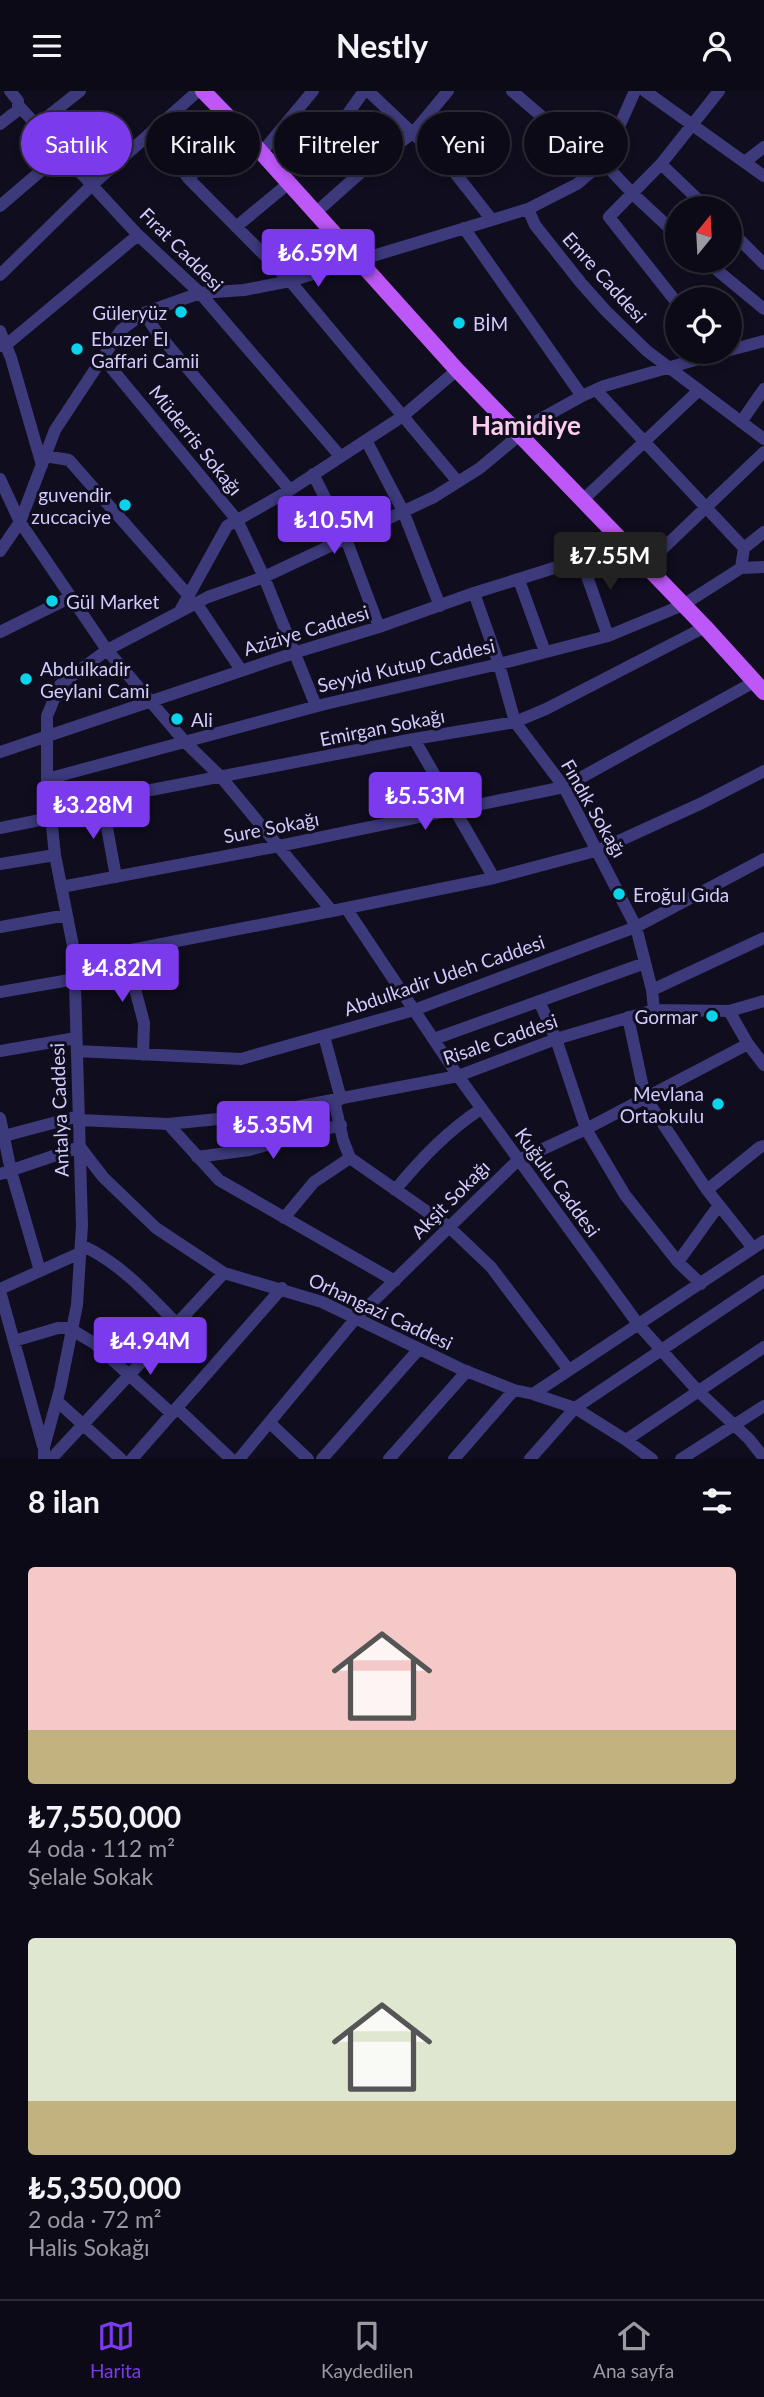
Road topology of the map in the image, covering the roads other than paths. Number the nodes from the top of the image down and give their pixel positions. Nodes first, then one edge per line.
1 (80, 91) edge
2 (198, 91) edge
3 (203, 91) edge
4 (216, 91) edge
5 (313, 91) edge
6 (366, 91) edge
7 (448, 91) edge
8 (512, 91) edge
9 (635, 91) edge
10 (645, 91) edge
11 (719, 91) edge
12 (0, 96) edge
13 (11, 105) edge
14 (53, 112) edge
15 (174, 112) edge
16 (223, 112) edge
17 (350, 112) edge
18 (536, 112) edge
19 (625, 112) edge
20 (0, 124) edge
21 (693, 124) junction
22 (412, 133) junction
23 (146, 136) edge
24 (267, 146) junction
25 (764, 147) edge
26 (260, 151) edge
27 (746, 161) junction
28 (661, 164) junction
29 (37, 175) edge
30 (85, 175) edge
31 (186, 175) edge
32 (191, 175) edge
33 (587, 175) edge
34 (616, 175) edge
35 (764, 176) edge
36 (188, 178) junction
37 (289, 183) junction
38 (93, 184) junction
39 (633, 194) junction
40 (694, 196) edge
41 (0, 207) edge
42 (322, 207) junction
43 (528, 209) junction
44 (492, 220) junction
45 (665, 224) edge
46 (236, 227) junction
47 (464, 228) junction
48 (138, 235) junction
49 (742, 242) edge
50 (362, 258) junction
51 (764, 264) edge
52 (720, 273) edge
53 (0, 275) edge
54 (290, 281) junction
55 (665, 288) edge
56 (200, 293) junction
57 (764, 309) edge
58 (144, 313) junction
59 (0, 331) edge
60 (764, 341) edge
61 (3, 346) edge
62 (742, 347) edge
63 (103, 358) junction
64 (677, 364) edge
65 (670, 366) junction
66 (457, 370) junction
67 (764, 389) edge
68 (596, 390) junction
69 (698, 391) junction
70 (582, 396) junction
71 (403, 416) junction
72 (741, 422) junction
73 (523, 432) junction
74 (764, 439) edge
75 (366, 440) junction
76 (646, 442) junction
77 (764, 452) edge
78 (340, 456) junction
79 (43, 461) junction
80 (313, 474) junction
81 (0, 479) edge
82 (458, 482) junction
83 (290, 490) junction
84 (588, 495) junction
85 (4, 501) edge
86 (706, 506) junction
87 (403, 511) junction
88 (237, 520) junction
89 (20, 521) junction
90 (764, 532) edge
91 (346, 539) junction
92 (624, 546) junction
93 (744, 548) junction
94 (0, 551) edge
95 (581, 559) junction
96 (651, 560) junction
97 (740, 568) junction
98 (763, 569) edge
99 (264, 577) junction
100 (519, 580) junction
101 (474, 593) junction
102 (71, 597) junction
103 (193, 599) junction
104 (687, 603) junction
105 (440, 606) junction
106 (379, 627) junction
107 (705, 627) junction
108 (0, 632) edge
109 (608, 636) junction
110 (107, 650) junction
111 (294, 652) junction
112 (545, 652) junction
113 (499, 664) junction
114 (241, 670) junction
115 (761, 684) edge
116 (151, 700) junction
117 (316, 706) junction
118 (515, 722) junction
119 (45, 738) junction
120 (414, 739) junction
121 (186, 743) junction
122 (0, 752) edge
123 (764, 771) edge
124 (221, 777) junction
125 (47, 779) junction
126 (564, 787) junction
127 (103, 800) junction
128 (454, 808) junction
129 (49, 814) junction
130 (0, 828) edge
131 (279, 846) junction
132 (598, 850) junction
133 (55, 855) junction
134 (764, 859) edge
135 (0, 865) edge
136 (116, 877) junction
137 (494, 878) junction
138 (61, 887) junction
139 (346, 908) junction
140 (332, 911) junction
141 (67, 915) junction
142 (0, 927) edge
143 (636, 927) junction
144 (764, 938) edge
145 (125, 951) junction
146 (74, 961) junction
147 (645, 964) junction
148 (75, 979) junction
149 (652, 990) junction
150 (0, 992) edge
151 (539, 1000) junction
152 (764, 1001) edge
153 (414, 1010) junction
154 (654, 1010) junction
155 (729, 1011) junction
156 (628, 1017) junction
157 (324, 1036) junction
158 (76, 1038) junction
159 (434, 1039) junction
160 (556, 1039) junction
161 (748, 1044) junction
162 (0, 1051) edge
163 (77, 1051) junction
164 (143, 1055) junction
165 (764, 1065) edge
166 (458, 1076) junction
167 (645, 1097) junction
168 (338, 1100) junction
169 (481, 1109) junction
170 (0, 1118) edge
171 (79, 1118) junction
172 (168, 1124) junction
173 (341, 1125) junction
174 (586, 1129) junction
175 (4, 1136) junction
176 (764, 1146) edge
177 (80, 1147) junction
178 (197, 1157) junction
179 (350, 1158) junction
180 (517, 1161) junction
181 (6, 1172) edge
182 (395, 1190) junction
183 (707, 1190) junction
184 (719, 1205) junction
185 (284, 1218) junction
186 (449, 1227) junction
187 (759, 1245) edge
188 (80, 1249) junction
189 (678, 1262) junction
190 (40, 1271) junction
191 (224, 1273) junction
192 (395, 1281) junction
193 (764, 1281) edge
194 (701, 1284) junction
195 (282, 1288) junction
196 (0, 1290) edge
197 (356, 1318) junction
198 (177, 1324) junction
199 (638, 1324) junction
200 (72, 1329) junction
201 (14, 1341) junction
202 (764, 1347) edge
203 (419, 1349) junction
204 (662, 1350) junction
205 (568, 1369) junction
206 (467, 1371) junction
207 (129, 1375) junction
208 (697, 1390) junction
209 (514, 1391) junction
210 (533, 1394) junction
211 (57, 1401) junction
212 (764, 1406) edge
213 (575, 1408) junction
214 (174, 1411) junction
215 (270, 1423) junction
216 (84, 1424) junction
217 (735, 1425) junction
218 (626, 1440) junction
219 (44, 1453) edge
220 (642, 1456) edge
221 (764, 1458) edge
222 (51, 1459) edge
223 (121, 1459) edge
224 (132, 1459) edge
225 (231, 1459) edge
226 (239, 1459) edge
227 (308, 1459) edge
228 (322, 1459) edge
229 (388, 1459) edge
230 (454, 1459) edge
231 (530, 1459) edge
232 (681, 1459) edge

1 - 14 street
2 - 15 street
3 - 16 main road
4 - 24 main road
5 - 24 street
6 - 17 street
6 - 22 street
7 - 22 street
8 - 18 street
9 - 19 street
10 - 21 street
11 - 21 street
12 - 13 street
13 - 20 street
21 - 27 street
21 - 28 street
22 - 42 street
22 - 44 street
23 - 38 street
24 - 42 main road
25 - 27 street
26 - 37 main road
27 - 35 street
28 - 39 street
28 - 40 street
29 - 41 street
30 - 38 street, Fırat Caddesi
31 - 36 street
32 - 36 street
33 - 43 street
34 - 39 street
36 - 46 street
37 - 46 street
37 - 50 main road
38 - 48 street, Fırat Caddesi
38 - 53 street
39 - 45 street
39 - 55 street
42 - 50 main road
43 - 44 street
43 - 65 street, Emre Caddesi
44 - 47 street
46 - 54 street
47 - 50 street
47 - 70 street
48 - 56 street, Fırat Caddesi
48 - 61 street
49 - 51 street
50 - 54 street
50 - 66 main road
50 - 73 main road
52 - 57 street
54 - 56 street
54 - 71 street
56 - 58 street
56 - 78 street, Fırat Caddesi
58 - 63 street
58 - 83 street
59 - 61 street
60 - 62 street, Antalya Caddesi
61 - 79 street
63 - 79 street
63 - 88 street, Müderris Sokağı
64 - 65 street, Antalya Caddesi
65 - 68 street, Antalya Caddesi
65 - 69 street, Emre Caddesi
66 - 71 street
66 - 73 main road
67 - 72 street
68 - 70 street, Antalya Caddesi
68 - 76 street
69 - 72 street, Emre Caddesi
69 - 76 street
70 - 73 street, Antalya Caddesi
71 - 75 street
71 - 82 street
72 - 74 street, Emre Caddesi
73 - 82 street, Antalya Caddesi
73 - 84 main road
73 - 92 main road
75 - 78 street
75 - 87 street
76 - 84 street
76 - 86 street
77 - 86 street
78 - 80 street
79 - 89 street
79 - 103 street
80 - 83 street
80 - 91 street
81 - 85 street
82 - 87 street, Antalya Caddesi
83 - 88 street
84 - 96 main road
85 - 89 street
86 - 93 street
86 - 96 street
87 - 91 street, Antalya Caddesi
87 - 105 street
88 - 99 street, Müderris Sokağı
88 - 103 street
89 - 94 street
89 - 102 street
90 - 93 street
91 - 99 street, Antalya Caddesi
91 - 106 street
92 - 95 street, Aziziye Caddesi
92 - 104 main road
93 - 97 street
95 - 100 street, Aziziye Caddesi
95 - 109 street
96 - 104 main road
97 - 98 street
97 - 104 street, Seyyid Kutup Caddesi
99 - 103 street, Antalya Caddesi
99 - 111 street, Müderris Sokağı
100 - 101 street, Aziziye Caddesi
100 - 112 street
101 - 105 street, Aziziye Caddesi
101 - 113 street, Fındık Sokağı
102 - 108 street
102 - 110 street
103 - 110 street, Antalya Caddesi
103 - 114 street
104 - 107 main road
104 - 109 street, Seyyid Kutup Caddesi
104 - 115 main road
105 - 106 street, Aziziye Caddesi
106 - 111 street, Aziziye Caddesi
107 - 115 main road
107 - 118 street, Emirgan Sokağı
109 - 112 street, Seyyid Kutup Caddesi
110 - 116 street
110 - 119 street, Antalya Caddesi
111 - 114 street, Aziziye Caddesi
111 - 117 street, Müderris Sokağı
112 - 113 street, Seyyid Kutup Caddesi
113 - 117 street, Seyyid Kutup Caddesi
113 - 118 street, Fındık Sokağı
114 - 116 street, Aziziye Caddesi
115 - 126 street, Sure Sokağı
116 - 119 street, Aziziye Caddesi
116 - 121 street
117 - 121 street, Seyyid Kutup Caddesi
118 - 120 street, Emirgan Sokağı
118 - 126 street, Fındık Sokağı
119 - 122 street, Aziziye Caddesi
119 - 125 street, Antalya Caddesi
120 - 124 street, Emirgan Sokağı
120 - 128 street
121 - 124 street
121 - 125 street, Seyyid Kutup Caddesi
123 - 132 street
124 - 127 street, Emirgan Sokağı
124 - 131 street
125 - 129 street, Antalya Caddesi
126 - 128 street, Sure Sokağı
126 - 132 street, Fındık Sokağı
127 - 129 street, Emirgan Sokağı
127 - 136 street
128 - 131 street, Sure Sokağı
128 - 137 street
129 - 130 street, Emirgan Sokağı
129 - 133 street, Antalya Caddesi
131 - 136 street, Sure Sokağı
131 - 140 street
132 - 137 street
132 - 143 street, Fındık Sokağı
133 - 135 street
133 - 138 street, Antalya Caddesi
134 - 143 street, Abdulkadir Udeh Caddesi
136 - 138 street, Sure Sokağı
137 - 139 street
138 - 141 street, Antalya Caddesi
139 - 140 street
139 - 153 street, Kuğulu Caddesi
140 - 145 street
141 - 142 street
141 - 146 street, Antalya Caddesi
143 - 147 street, Fındık Sokağı
143 - 153 street, Abdulkadir Udeh Caddesi
144 - 149 street
145 - 146 street
145 - 164 street
146 - 148 street, Antalya Caddesi
147 - 149 street, Fındık Sokağı
147 - 151 street
148 - 150 street
148 - 158 street, Antalya Caddesi
149 - 154 street, Fındık Sokağı
151 - 159 street
151 - 160 street
152 - 155 street, Risale Caddesi
153 - 157 street, Abdulkadir Udeh Caddesi
153 - 159 street, Kuğulu Caddesi
154 - 155 street, Risale Caddesi
154 - 156 street, Risale Caddesi
155 - 161 street
156 - 160 street, Risale Caddesi
156 - 167 street
157 - 164 street, Abdulkadir Udeh Caddesi
157 - 168 street
158 - 162 street
158 - 163 street, Antalya Caddesi
159 - 166 street, Kuğulu Caddesi
160 - 166 street, Risale Caddesi
160 - 174 street
161 - 165 street
161 - 167 street, Akşit Sokağı
163 - 164 street, Abdulkadir Udeh Caddesi
163 - 171 street, Antalya Caddesi
166 - 168 street, Risale Caddesi
166 - 169 street, Kuğulu Caddesi
167 - 174 street, Akşit Sokağı
167 - 183 street
168 - 172 street, Risale Caddesi
168 - 173 street
169 - 180 street, Kuğulu Caddesi
169 - 182 street
170 - 175 street
171 - 172 street, Risale Caddesi
171 - 175 street, Risale Caddesi
171 - 177 street, Antalya Caddesi
172 - 178 street
173 - 178 street
173 - 179 street
174 - 180 street, Akşit Sokağı
174 - 189 street
175 - 181 street
176 - 183 street
177 - 181 street
177 - 188 street, Antalya Caddesi
177 - 191 street, Orhangazi Caddesi
178 - 185 street
179 - 182 street
179 - 185 street
180 - 186 street, Akşit Sokağı
180 - 199 street, Kuğulu Caddesi
181 - 190 street
182 - 186 street
183 - 184 street
184 - 187 street
184 - 189 street
185 - 192 street
186 - 192 street, Akşit Sokağı
186 - 205 street
187 - 194 street
188 - 190 street
188 - 198 street
188 - 200 street, Antalya Caddesi
189 - 194 street
190 - 196 street
191 - 195 street, Orhangazi Caddesi
191 - 198 street
192 - 197 street, Akşit Sokağı
193 - 204 street
194 - 199 street
195 - 197 street, Orhangazi Caddesi
195 - 214 street
196 - 201 street
197 - 203 street, Orhangazi Caddesi
197 - 215 street, Akşit Sokağı
198 - 207 street
199 - 204 street, Kuğulu Caddesi
199 - 205 street
200 - 201 street
200 - 207 street
200 - 211 street, Antalya Caddesi
201 - 219 street
202 - 208 street
203 - 206 street, Orhangazi Caddesi
203 - 228 street
204 - 208 street, Kuğulu Caddesi
204 - 213 street
205 - 210 street
206 - 209 street, Orhangazi Caddesi
206 - 229 street
207 - 214 street
207 - 216 street
208 - 217 street, Kuğulu Caddesi
208 - 218 street
209 - 210 street, Orhangazi Caddesi
209 - 230 street
210 - 213 street, Orhangazi Caddesi
211 - 216 street
211 - 219 street, Antalya Caddesi
212 - 217 street
213 - 218 street, Orhangazi Caddesi
213 - 231 street
214 - 224 street
214 - 225 street
215 - 226 street, Akşit Sokağı
215 - 227 street
216 - 222 street
216 - 223 street
217 - 221 street, Kuğulu Caddesi
217 - 232 street
218 - 220 street, Orhangazi Caddesi

